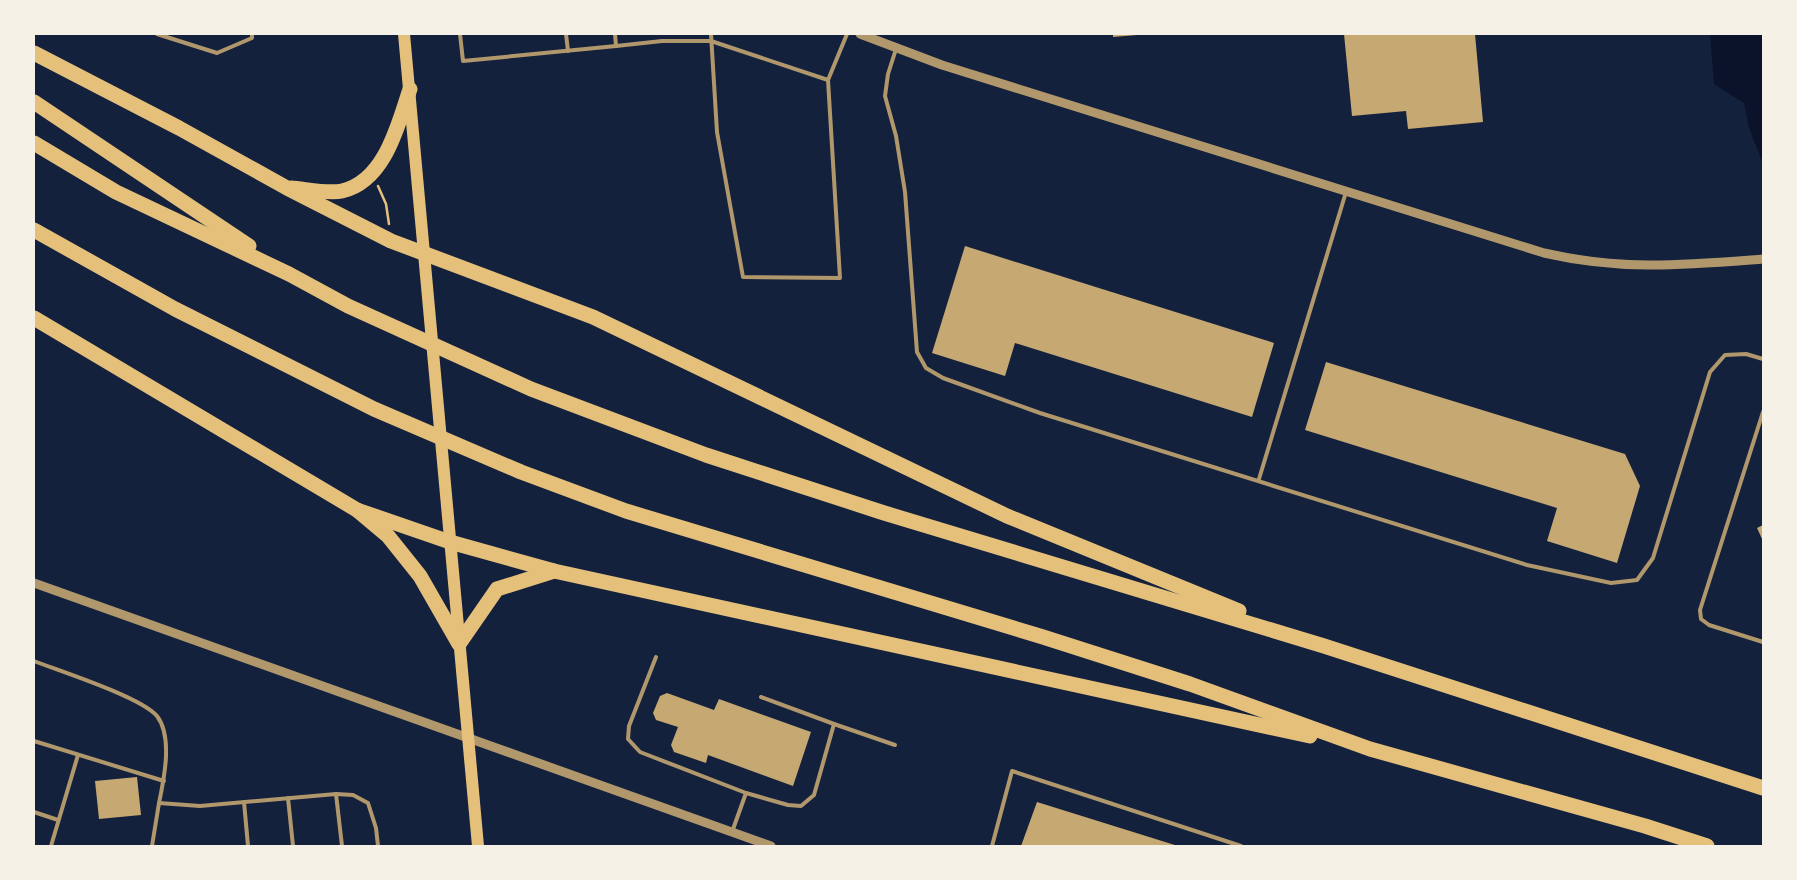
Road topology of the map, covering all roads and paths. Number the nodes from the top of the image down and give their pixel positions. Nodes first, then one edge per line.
1 (157, 34) edge
2 (252, 34) edge
3 (404, 34) edge
4 (460, 34) edge
5 (566, 34) edge
6 (616, 34) edge
7 (710, 34) edge
8 (847, 34) edge
9 (860, 34) edge
10 (711, 41) junction
11 (616, 46) junction
12 (896, 49) junction
13 (568, 51) junction
14 (34, 53) edge
15 (828, 80) junction
16 (410, 89) junction
17 (34, 102) edge
18 (34, 143) edge
19 (376, 180) dead end
20 (287, 188) junction
21 (1346, 192) junction
22 (389, 228) dead end
23 (34, 230) edge
24 (424, 253) junction
25 (1763, 259) edge
26 (289, 274) junction
27 (34, 318) edge
28 (1763, 359) edge
29 (1763, 412) edge
30 (1258, 480) junction
31 (357, 510) junction
32 (450, 542) junction
33 (554, 571) junction
34 (34, 583) edge
35 (1763, 642) edge
36 (460, 644) junction
37 (1324, 646) junction
38 (656, 658) dead end
39 (34, 661) edge
40 (761, 696) dead end
41 (834, 724) junction
42 (468, 738) junction
43 (34, 741) edge
44 (895, 745) dead end
45 (1370, 749) junction
46 (78, 755) junction
47 (164, 781) junction
48 (1763, 788) edge
49 (746, 793) junction
50 (336, 794) junction
51 (288, 798) junction
52 (244, 802) junction
53 (159, 803) junction
54 (34, 812) edge
55 (58, 820) junction
56 (732, 832) junction
57 (51, 846) edge
58 (152, 846) edge
59 (248, 846) edge
60 (293, 846) edge
61 (342, 846) edge
62 (378, 846) edge
63 (478, 846) edge
64 (771, 846) edge
65 (992, 846) edge
66 (1241, 846) edge
67 (1707, 846) edge

1 - 2 lane
3 - 16 main road
4 - 13 lane
5 - 13 lane
6 - 11 lane
7 - 10 lane
8 - 15 lane
9 - 12 street
10 - 11 lane
10 - 15 lane
10 - 15 lane
11 - 13 lane
12 - 21 street
12 - 30 lane
14 - 20 highway
16 - 20 highway
16 - 24 main road
17 - 26 highway
18 - 26 highway
19 - 22 path
20 - 24 highway
21 - 25 street
21 - 30 lane
23 - 45 highway
24 - 32 main road
24 - 37 highway
26 - 37 highway
27 - 31 highway
28 - 30 lane
29 - 35 lane
31 - 32 highway
31 - 36 highway
32 - 33 highway
32 - 36 main road
33 - 36 highway
33 - 45 highway
34 - 42 street
36 - 42 main road
37 - 48 highway
38 - 49 lane
39 - 47 lane
40 - 41 lane
41 - 44 lane
41 - 49 lane
42 - 56 street
42 - 63 main road
43 - 46 lane
45 - 67 highway
46 - 47 lane
46 - 55 lane
47 - 53 lane
49 - 56 lane
50 - 51 lane
50 - 61 lane
50 - 62 lane
51 - 52 lane
51 - 60 lane
52 - 53 lane
52 - 59 lane
53 - 58 lane
54 - 55 lane
55 - 57 lane
56 - 64 street
65 - 66 lane

